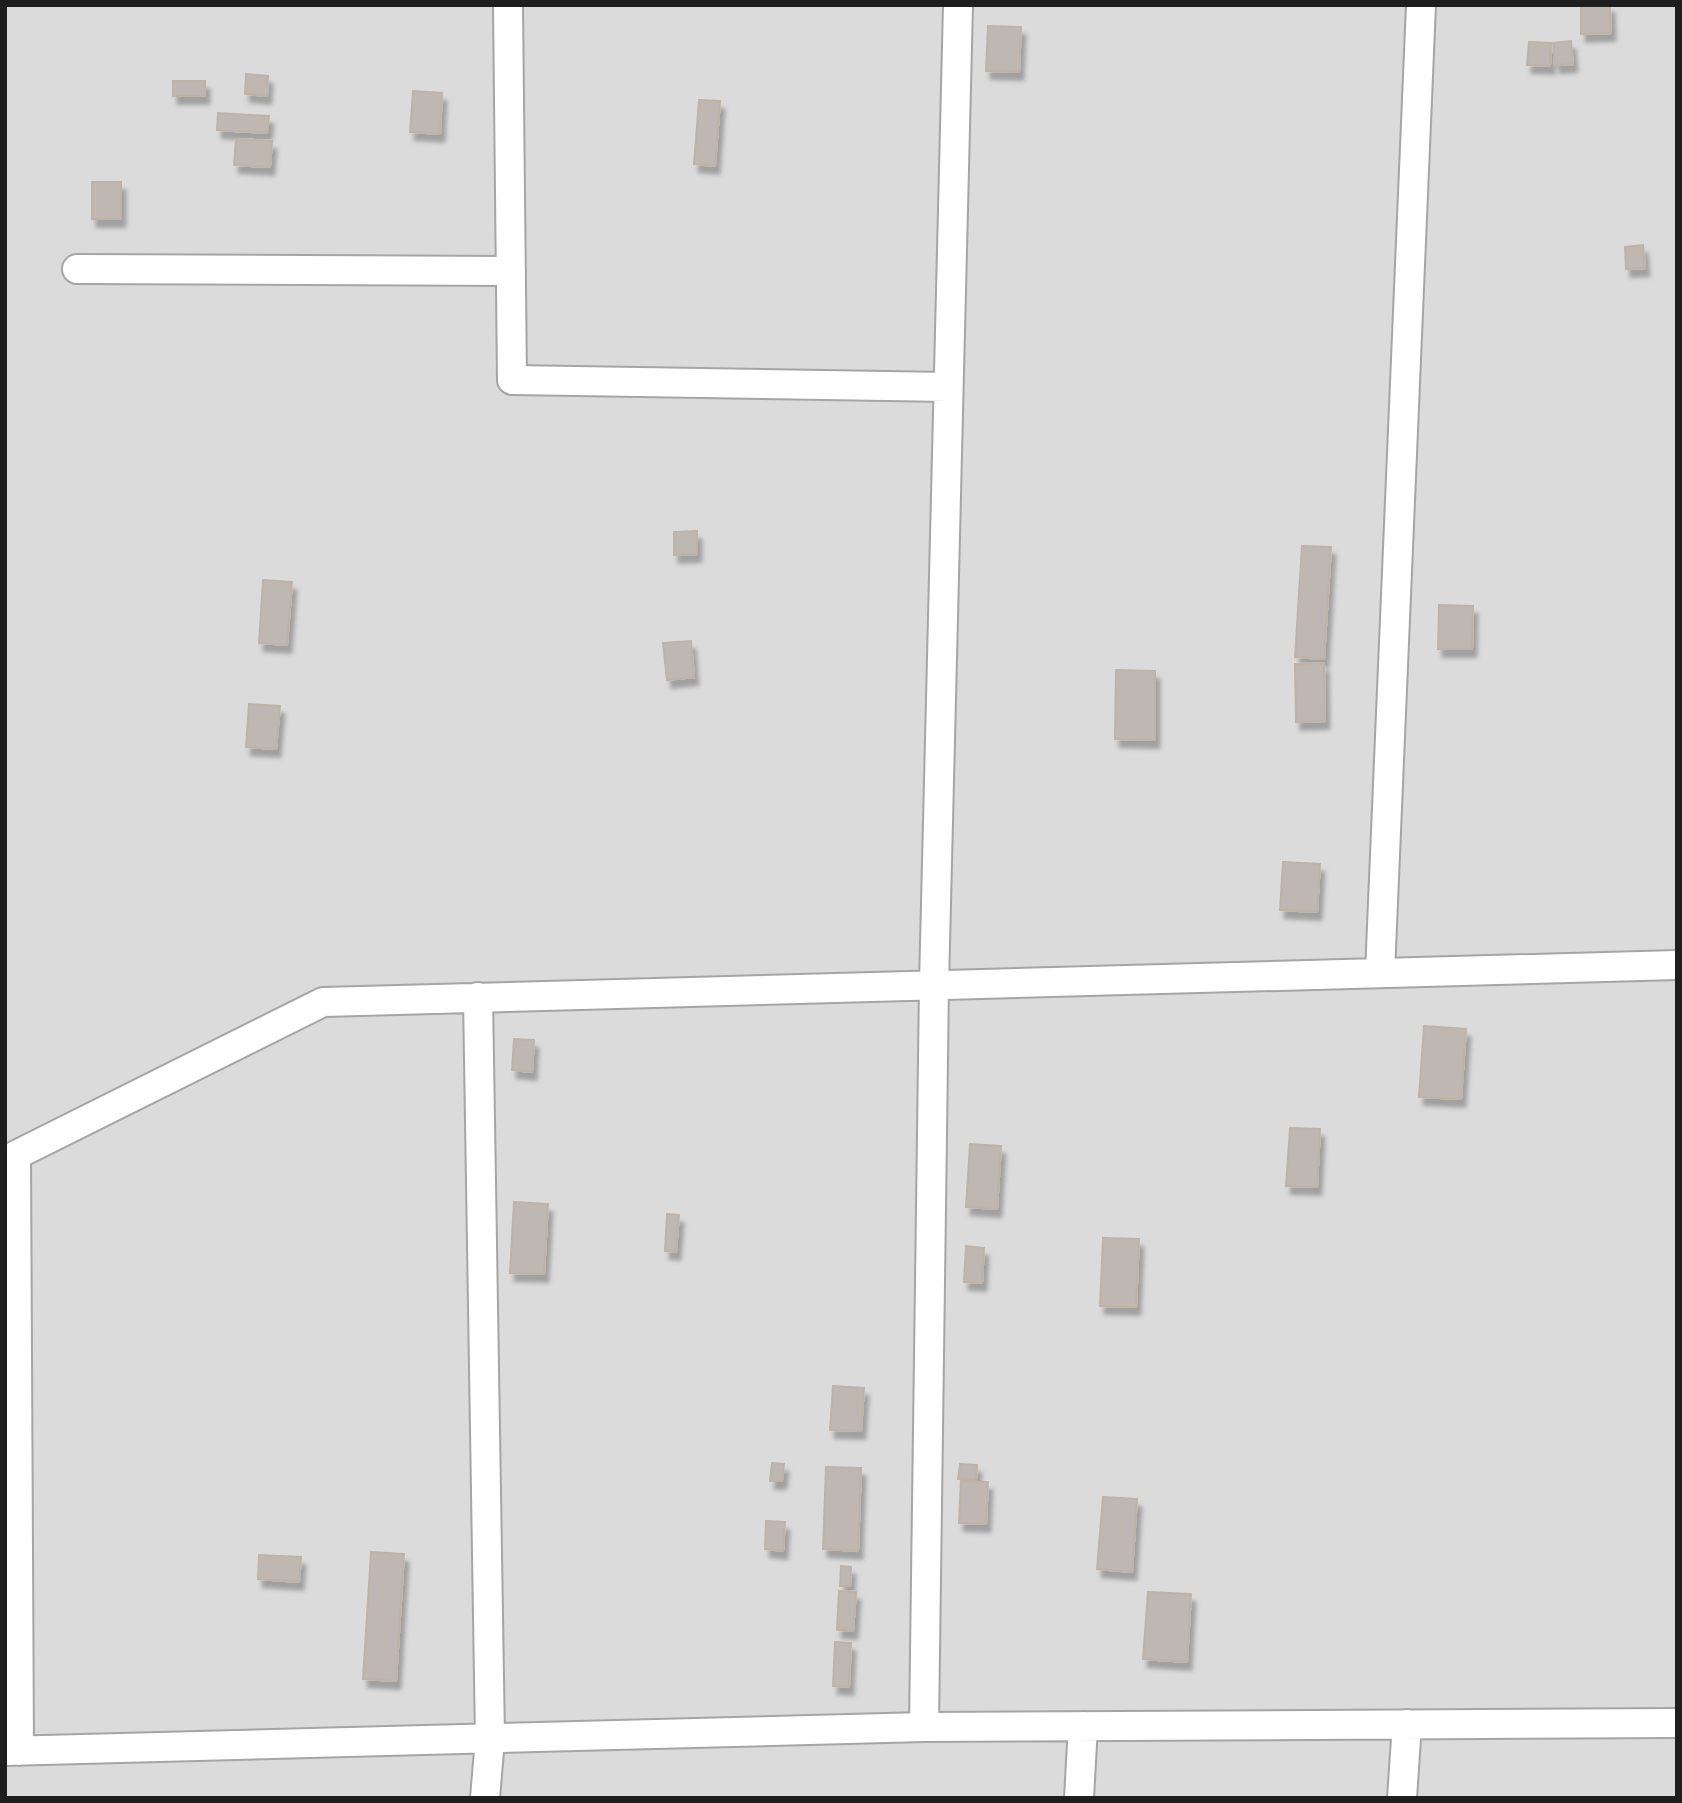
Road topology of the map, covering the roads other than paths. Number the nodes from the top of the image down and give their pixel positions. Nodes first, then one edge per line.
1 (508, 5) edge
2 (958, 5) edge
3 (1421, 5) edge
4 (77, 269) dead end
5 (511, 271) junction
6 (948, 387) junction
7 (1677, 965) edge
8 (1380, 973) junction
9 (934, 985) junction
10 (478, 997) junction
11 (1677, 1723) edge
12 (1407, 1724) junction
13 (1083, 1726) junction
14 (924, 1727) junction
15 (490, 1739) junction
16 (12, 1751) edge
17 (485, 1798) edge
18 (1079, 1798) edge
19 (1402, 1798) edge

1 - 5 street
2 - 6 street
3 - 8 street
4 - 5 street
5 - 6 street
6 - 9 street
7 - 8 street
8 - 9 street
9 - 10 street
9 - 14 street
10 - 15 street
10 - 16 street
11 - 12 street
12 - 13 street
12 - 19 street
13 - 14 street
13 - 18 street
14 - 15 street
15 - 16 street
15 - 17 street

